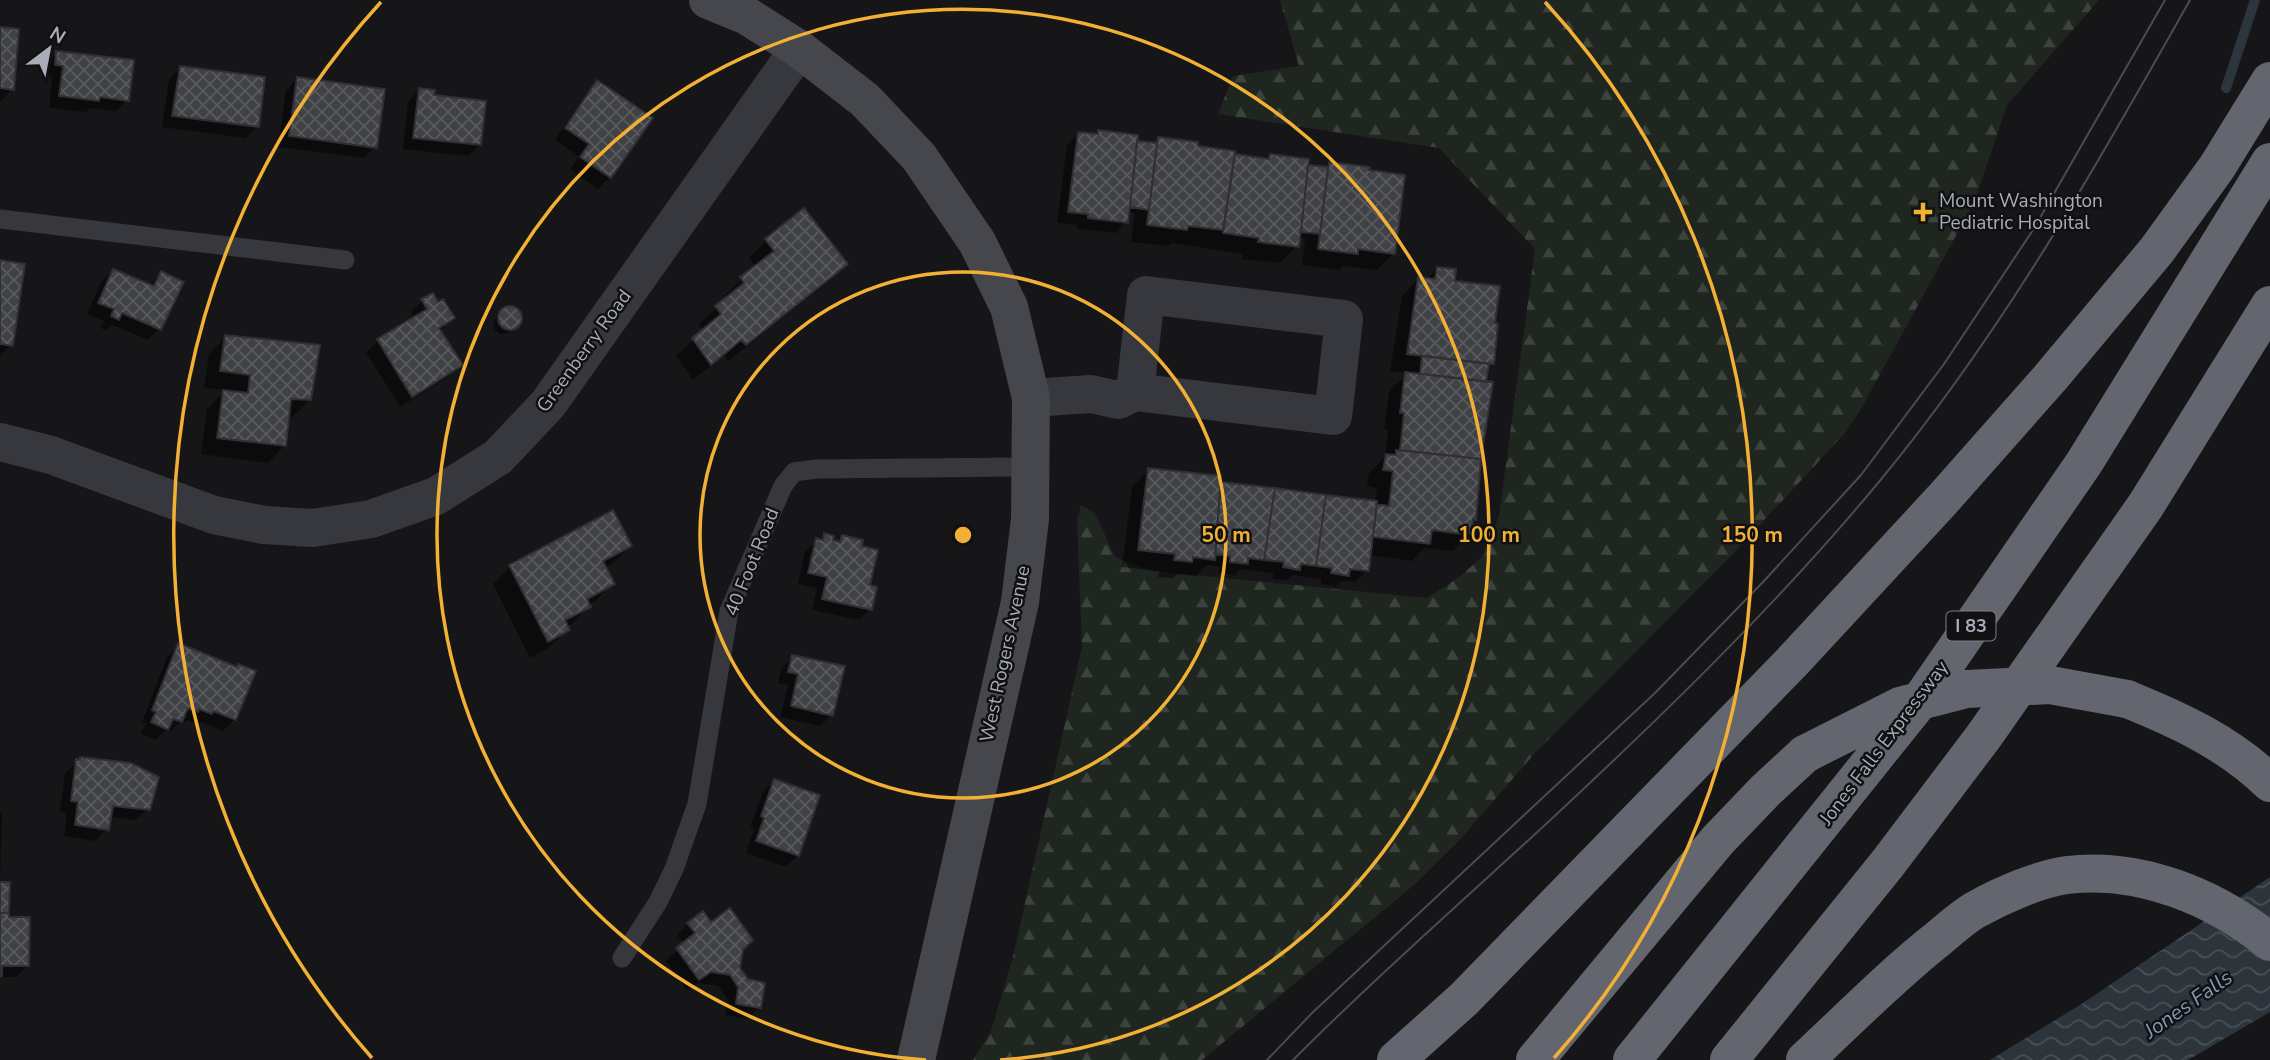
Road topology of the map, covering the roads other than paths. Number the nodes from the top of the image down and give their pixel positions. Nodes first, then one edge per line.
1 (708, 0) edge
2 (799, 49) junction
3 (2270, 80) edge
4 (2270, 162) edge
5 (0, 219) edge
6 (345, 260) dead end
7 (2270, 304) edge
8 (1135, 392) junction
9 (1031, 398) junction
10 (0, 442) edge
11 (1031, 467) junction
12 (2270, 783) edge
13 (2270, 942) edge
14 (622, 958) dead end
15 (1464, 999) junction
16 (915, 1060) edge
17 (1396, 1060) edge
18 (1422, 1060) edge
19 (1535, 1060) edge
20 (1632, 1060) edge
21 (1729, 1060) edge
22 (1804, 1060) edge

1 - 2 street, West Rogers Avenue
2 - 9 street, West Rogers Avenue
2 - 10 street, Greenberry Road
3 - 15 highway
4 - 20 highway, Jones Falls Expressway / I 83
5 - 6 lane
7 - 21 highway
8 - 8 street
8 - 9 street
9 - 11 street, West Rogers Avenue
11 - 14 lane, 40 Foot Road
11 - 16 street, West Rogers Avenue
12 - 19 highway, bridge
13 - 22 highway
15 - 17 highway
15 - 18 highway

